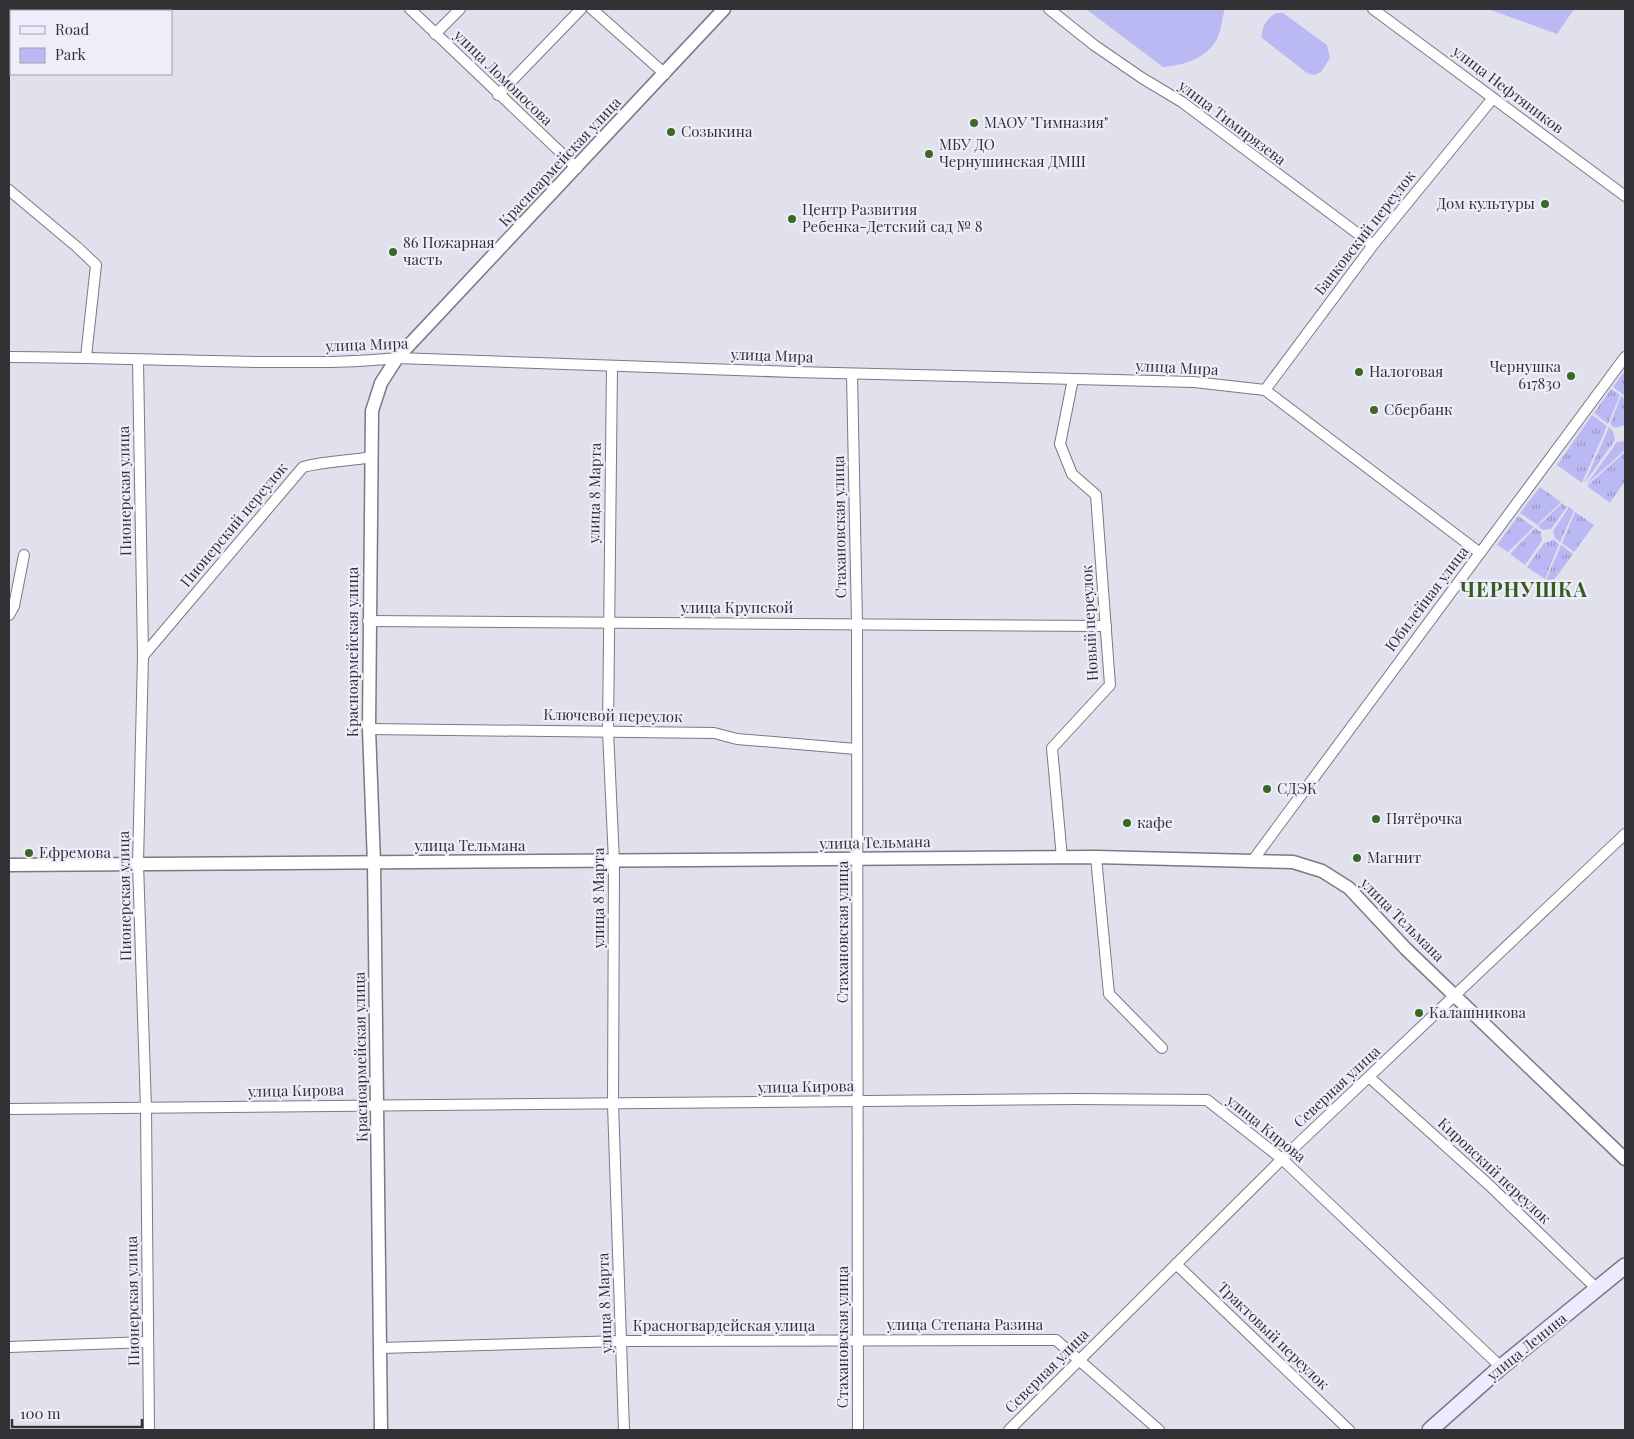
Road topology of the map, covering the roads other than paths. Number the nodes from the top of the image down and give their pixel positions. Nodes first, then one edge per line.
1 (410, 9) edge
2 (460, 9) edge
3 (581, 9) edge
4 (592, 9) edge
5 (724, 9) edge
6 (1049, 9) edge
7 (1374, 9) edge
8 (435, 34) junction
9 (664, 74) junction
10 (498, 95) junction
11 (1493, 98) junction
12 (577, 168) junction
13 (9, 190) edge
14 (1625, 196) edge
15 (1372, 245) junction
16 (9, 357) edge
17 (86, 357) junction
18 (1625, 357) edge
19 (397, 358) junction
20 (138, 361) junction
21 (612, 366) junction
22 (852, 374) junction
23 (1073, 379) junction
24 (1265, 390) junction
25 (372, 457) junction
26 (1480, 553) junction
27 (24, 555) dead end
28 (9, 615) edge
29 (368, 621) junction
30 (609, 622) junction
31 (857, 623) junction
32 (1106, 626) junction
33 (143, 656) junction
34 (369, 729) junction
35 (608, 731) junction
36 (856, 749) junction
37 (1625, 834) edge
38 (1096, 857) junction
39 (1062, 858) junction
40 (858, 860) junction
41 (1253, 860) junction
42 (614, 861) junction
43 (138, 863) junction
44 (374, 863) junction
45 (9, 865) edge
46 (1456, 996) junction
47 (1162, 1048) dead end
48 (1370, 1077) junction
49 (858, 1101) junction
50 (614, 1104) junction
51 (378, 1105) junction
52 (9, 1109) edge
53 (146, 1109) junction
54 (1282, 1159) junction
55 (1625, 1159) edge
56 (1176, 1264) junction
57 (1625, 1266) edge
58 (1597, 1290) junction
59 (857, 1340) junction
60 (622, 1341) junction
61 (148, 1342) junction
62 (9, 1347) edge
63 (380, 1348) junction
64 (1079, 1360) junction
65 (1501, 1367) junction
66 (149, 1430) edge
67 (381, 1430) edge
68 (624, 1430) edge
69 (858, 1430) edge
70 (1009, 1430) edge
71 (1158, 1430) edge
72 (1349, 1430) edge
73 (1430, 1430) edge

1 - 8 street, улица Ломоносова
2 - 8 street
3 - 10 street
4 - 9 street
5 - 9 street, Красноармейская улица
6 - 15 street, улица Тимирязева
7 - 11 street, улица Нефтяников
8 - 10 street, улица Ломоносова
9 - 12 street, Красноармейская улица
10 - 12 street, улица Ломоносова
11 - 14 street, улица Нефтяников
11 - 15 street, Банковский переулок
12 - 19 street, Красноармейская улица
13 - 17 street
15 - 24 street, Банковский переулок
16 - 17 street, улица Мира
17 - 20 street, улица Мира
18 - 26 street, Юбилейная улица
19 - 20 street, улица Мира
19 - 21 street, улица Мира
19 - 25 street, Красноармейская улица
20 - 33 street, Пионерская улица
21 - 22 street, улица Мира
21 - 30 street, улица 8 Марта
22 - 23 street, улица Мира
22 - 31 street, Стахановская улица
23 - 24 street, улица Мира
23 - 32 street, Новый переулок
24 - 26 street
25 - 29 street, Красноармейская улица
25 - 33 street, Пионерский переулок
26 - 41 street, Юбилейная улица
27 - 28 street
29 - 30 street, улица Крупской
29 - 34 street, Красноармейская улица
30 - 31 street, улица Крупской
30 - 35 street, улица 8 Марта
31 - 32 street, улица Крупской
31 - 36 street, Стахановская улица
32 - 39 street, Новый переулок
33 - 43 street, Пионерская улица
34 - 35 street, Ключевой переулок
34 - 44 street, Красноармейская улица
35 - 36 street, Ключевой переулок
35 - 42 street, улица 8 Марта
36 - 40 street, Стахановская улица
37 - 46 street, Северная улица
38 - 39 street, улица Тельмана
38 - 41 street, улица Тельмана
38 - 47 street
39 - 40 street, улица Тельмана
40 - 42 street, улица Тельмана
40 - 49 street, Стахановская улица
41 - 46 street, улица Тельмана
42 - 44 street, улица Тельмана
42 - 50 street, улица 8 Марта
43 - 44 street, улица Тельмана
43 - 45 street, улица Тельмана
43 - 53 street, Пионерская улица
44 - 51 street, Красноармейская улица
46 - 48 street, Северная улица
46 - 55 street, улица Тельмана
48 - 54 street, Северная улица
48 - 58 street, Кировский переулок
49 - 50 street, улица Кирова
49 - 54 street, улица Кирова
49 - 59 street, Стахановская улица
50 - 51 street, улица Кирова
50 - 60 street, улица 8 Марта
51 - 53 street, улица Кирова
51 - 63 street, Красноармейская улица
52 - 53 street, улица Кирова
53 - 61 street, Пионерская улица
54 - 56 street, Северная улица
54 - 65 street, улица Кирова
56 - 64 street, Северная улица
56 - 72 street, Трактовый переулок
57 - 58 main road, улица Ленина
58 - 65 main road, улица Ленина
59 - 60 street, Красногвардейская улица
59 - 64 street, улица Степана Разина
59 - 69 street, Стахановская улица
60 - 63 street, Красногвардейская улица
60 - 68 street, улица 8 Марта
61 - 62 street
61 - 66 street, Пионерская улица
63 - 67 street, Красноармейская улица
64 - 70 street, Северная улица
64 - 71 street, улица Степана Разина
65 - 73 main road, улица Ленина

